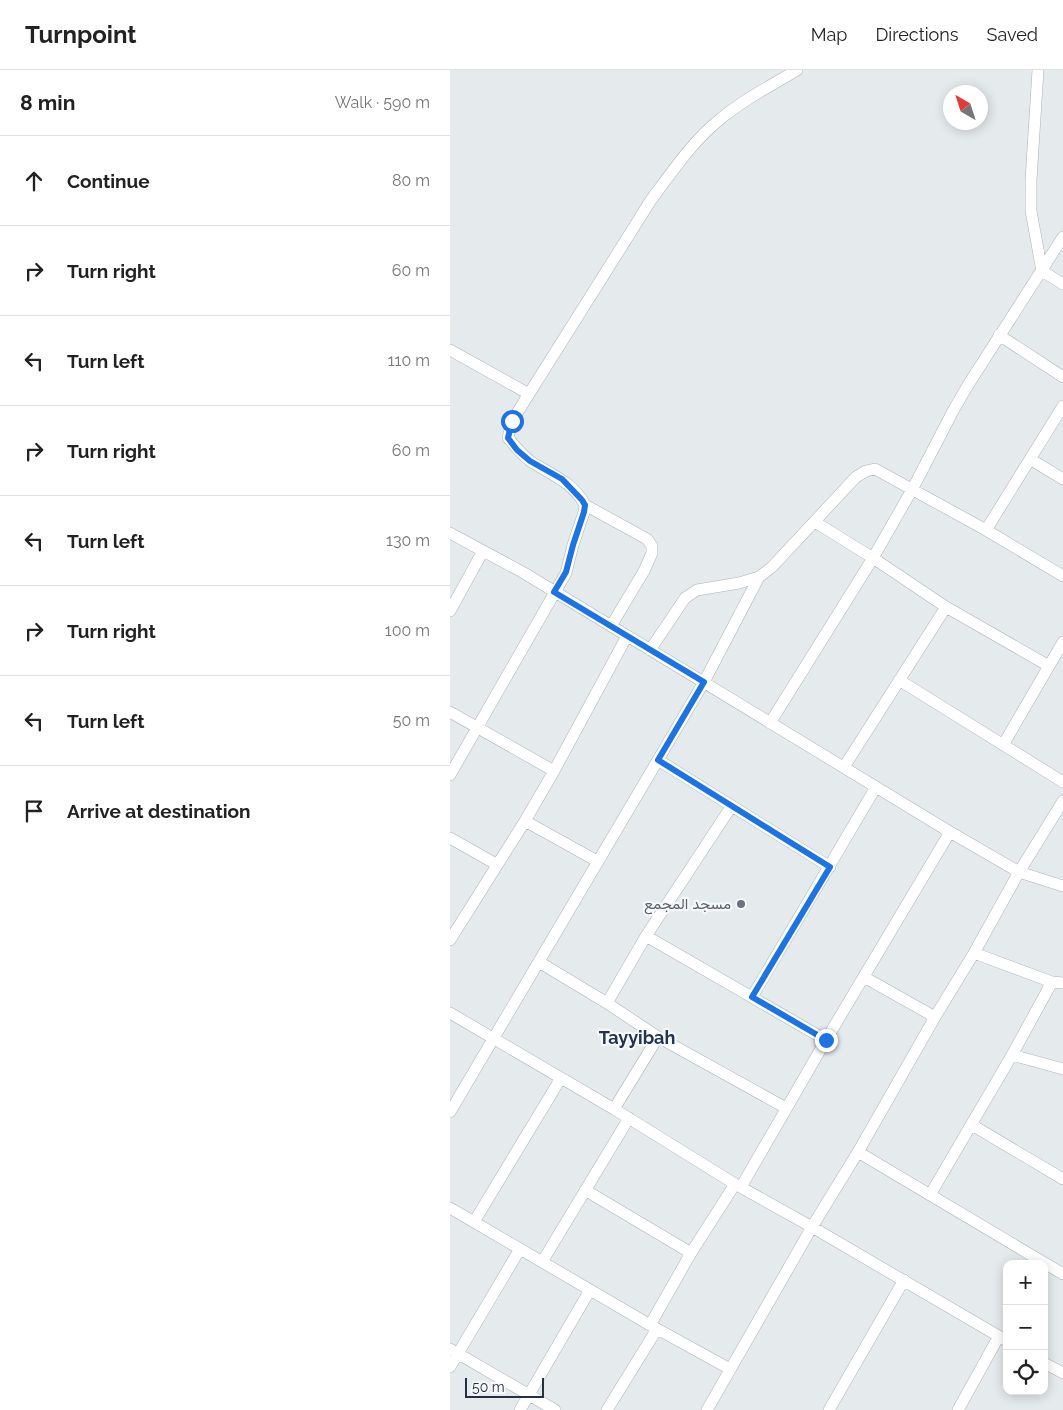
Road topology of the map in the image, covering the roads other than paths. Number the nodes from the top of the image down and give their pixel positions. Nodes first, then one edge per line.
1 (797, 70) edge
2 (1038, 70) edge
3 (1063, 237) edge
4 (1042, 271) junction
5 (1063, 284) edge
6 (999, 335) junction
7 (450, 350) edge
8 (1063, 377) edge
9 (529, 394) junction
10 (1063, 406) edge
11 (1030, 459) junction
12 (1063, 479) edge
13 (913, 488) junction
14 (585, 505) junction
15 (815, 522) junction
16 (986, 530) junction
17 (450, 533) edge
18 (483, 551) junction
19 (873, 558) junction
20 (1063, 576) edge
21 (759, 577) junction
22 (554, 592) junction
23 (946, 607) junction
24 (450, 611) edge
25 (611, 626) junction
26 (627, 636) junction
27 (1063, 642) edge
28 (650, 650) junction
29 (1049, 666) junction
30 (900, 680) junction
31 (704, 682) junction
32 (450, 712) edge
33 (770, 723) junction
34 (478, 728) junction
35 (1003, 745) junction
36 (658, 760) junction
37 (844, 767) junction
38 (554, 771) junction
39 (450, 775) edge
40 (1063, 782) edge
41 (876, 787) junction
42 (1063, 801) edge
43 (731, 807) junction
44 (525, 821) junction
45 (950, 832) junction
46 (450, 838) edge
47 (597, 861) junction
48 (496, 864) junction
49 (830, 867) junction
50 (1019, 872) junction
51 (1063, 886) edge
52 (646, 936) junction
53 (450, 940) edge
54 (974, 953) junction
55 (539, 962) junction
56 (864, 977) junction
57 (1058, 982) edge
58 (752, 997) junction
59 (607, 1003) junction
60 (450, 1013) edge
61 (935, 1017) junction
62 (658, 1037) junction
63 (494, 1038) junction
64 (826, 1040) junction
65 (1012, 1055) junction
66 (1063, 1070) edge
67 (561, 1078) junction
68 (786, 1108) junction
69 (614, 1109) junction
70 (450, 1112) edge
71 (630, 1118) junction
72 (972, 1125) junction
73 (858, 1152) junction
74 (1063, 1179) edge
75 (738, 1185) junction
76 (585, 1190) junction
77 (930, 1195) junction
78 (451, 1210) edge
79 (474, 1222) junction
80 (812, 1227) junction
81 (520, 1249) junction
82 (692, 1253) junction
83 (542, 1262) junction
84 (1063, 1274) edge
85 (904, 1280) junction
86 (590, 1290) junction
87 (653, 1327) junction
88 (1003, 1339) edge
89 (454, 1352) edge
90 (1048, 1365) edge
91 (450, 1367) edge
92 (730, 1369) junction
93 (1063, 1373) edge
94 (529, 1396) junction
95 (520, 1410) edge
96 (554, 1410) edge
97 (608, 1410) edge
98 (706, 1410) edge
99 (829, 1410) edge
100 (958, 1410) edge

1 - 9 street
2 - 4 street
3 - 4 street
4 - 5 street
4 - 6 street
6 - 8 street
6 - 13 street
7 - 9 street
9 - 14 street
10 - 11 street
11 - 12 street
11 - 16 street
13 - 15 street
13 - 16 street
13 - 19 street
14 - 22 street
14 - 25 street
15 - 19 street
15 - 21 street
16 - 20 street
17 - 18 street
18 - 22 street
18 - 24 street
19 - 23 street
19 - 33 street
21 - 28 street
21 - 31 street
22 - 25 street
22 - 34 street
23 - 29 street
23 - 30 street
25 - 26 street
26 - 28 street
26 - 38 street
27 - 29 street
28 - 31 street
29 - 35 street
30 - 35 street
30 - 37 street
31 - 33 street
31 - 36 street
32 - 34 street
33 - 37 street
34 - 38 street
34 - 39 street
35 - 40 street
36 - 43 street
36 - 47 street
37 - 41 street
38 - 44 street
41 - 45 street
41 - 49 street
42 - 50 street
43 - 49 street
43 - 52 street
44 - 47 street
44 - 48 street
45 - 50 street
45 - 56 street
46 - 48 street
47 - 55 street
48 - 53 street
49 - 58 street
50 - 51 street
50 - 54 street
52 - 58 street
52 - 59 street
54 - 57 street
54 - 61 street
55 - 59 street
55 - 63 street
56 - 61 street
56 - 64 street
57 - 65 street
58 - 64 street
59 - 62 street
60 - 63 street
61 - 73 street
62 - 68 street
62 - 69 street
63 - 67 street
63 - 70 street
64 - 68 street
65 - 66 street
65 - 72 street
67 - 69 street
67 - 79 street
68 - 75 street
69 - 71 street
71 - 75 street
71 - 76 street
72 - 74 street
72 - 77 street
73 - 77 street
73 - 80 street
75 - 80 street
75 - 82 street
76 - 82 street
76 - 83 street
77 - 84 street
78 - 79 street
79 - 81 street
80 - 85 street
80 - 92 street
81 - 83 street
81 - 89 street
82 - 87 street
83 - 86 street
85 - 88 street
85 - 99 street
86 - 87 street
86 - 94 street
87 - 92 street
87 - 97 street
88 - 100 street
89 - 91 street
89 - 94 street
90 - 93 street
92 - 98 street
94 - 95 street
94 - 96 street

